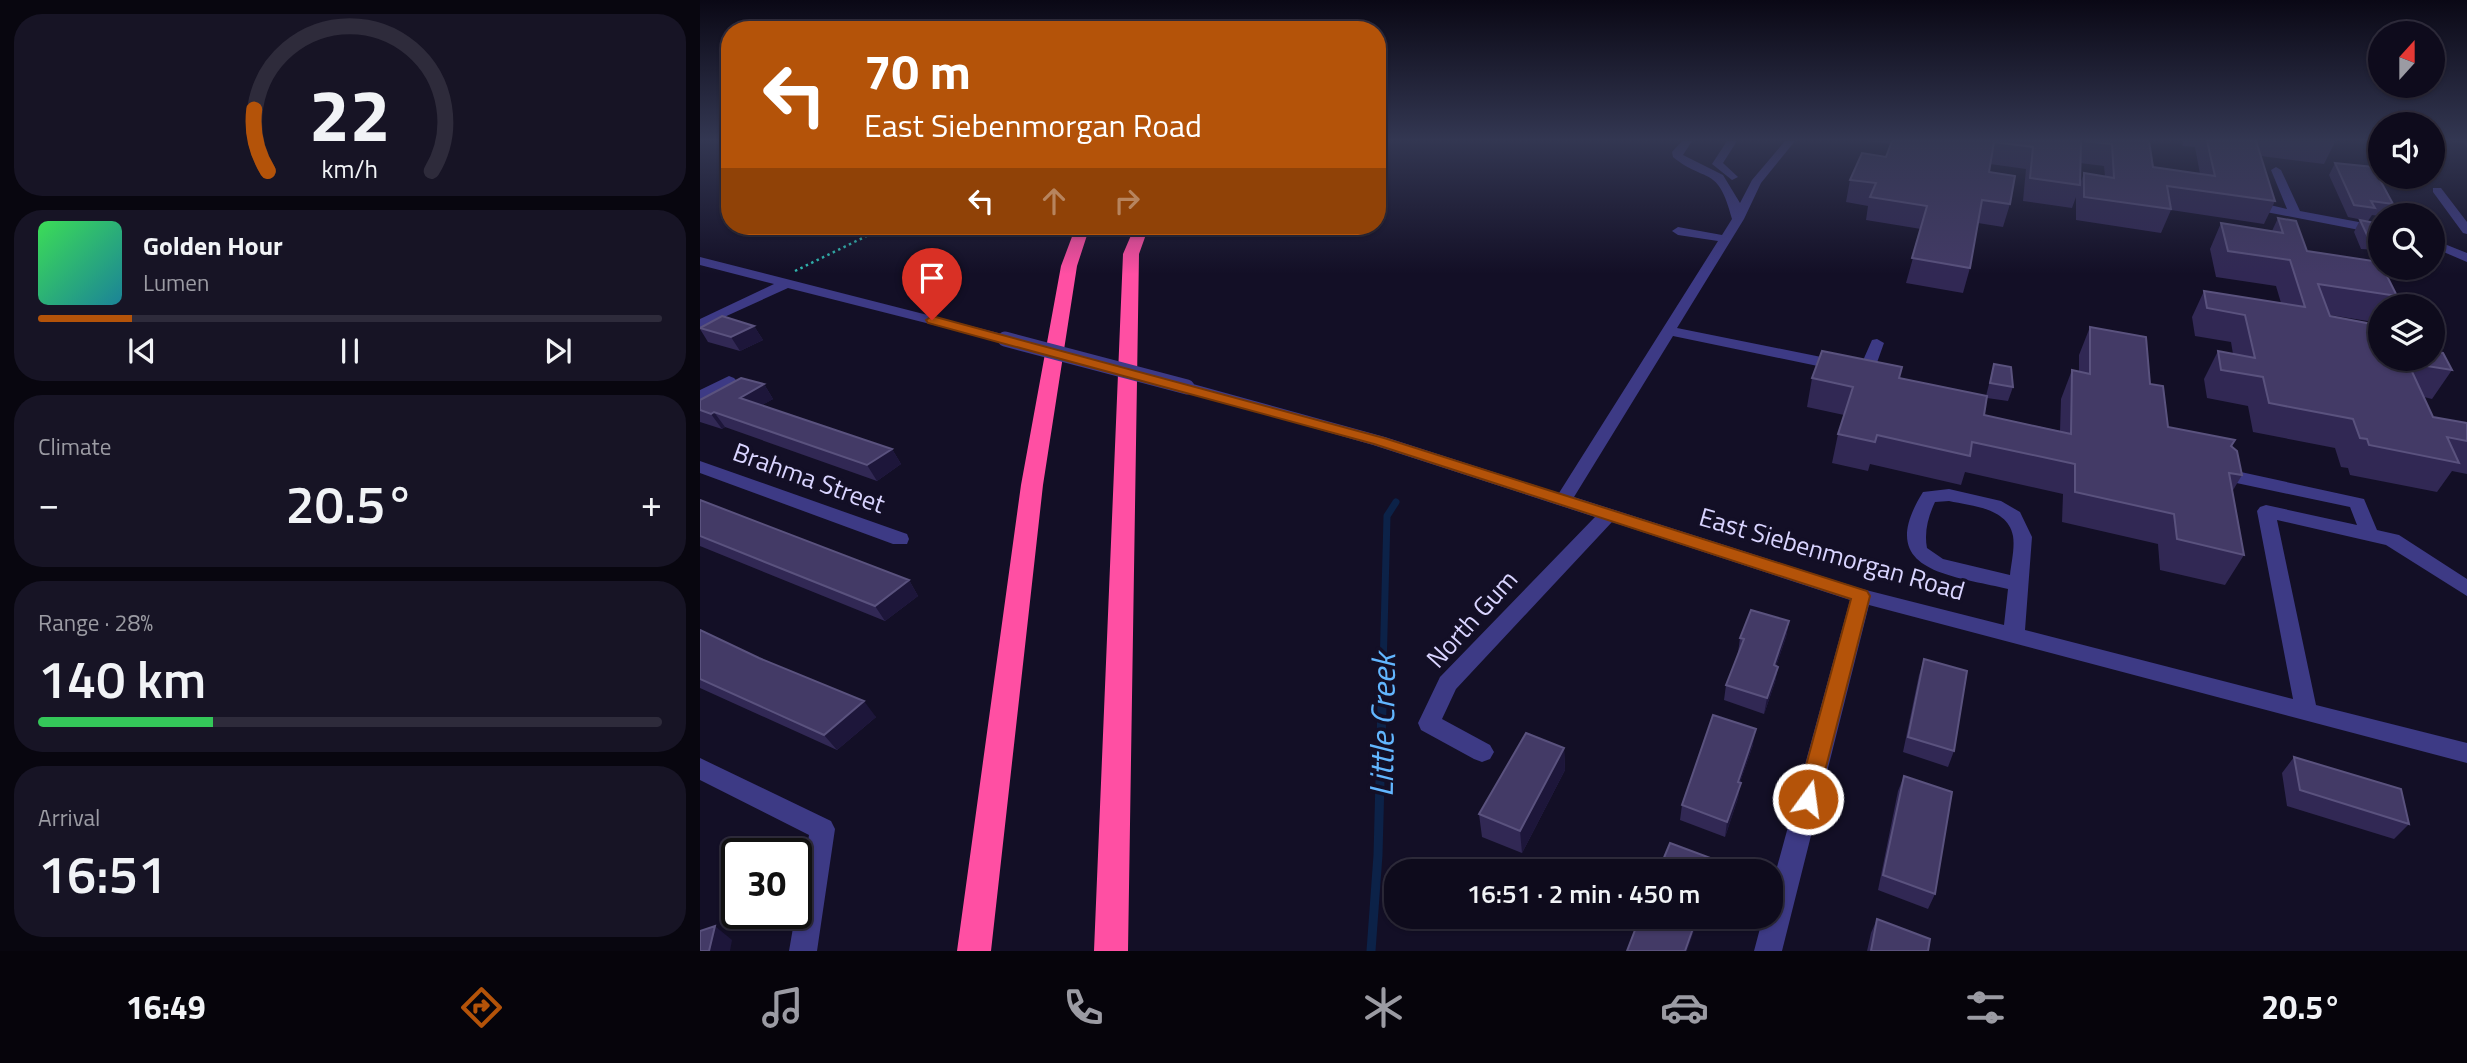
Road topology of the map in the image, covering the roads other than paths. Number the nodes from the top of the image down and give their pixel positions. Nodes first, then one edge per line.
1 (1727, 185) edge
2 (1740, 185) edge
3 (1754, 185) edge
4 (2283, 185) edge
5 (2437, 190) dead end
6 (1748, 200) junction
7 (2270, 209) edge
8 (2295, 213) junction
9 (1738, 219) junction
10 (2368, 228) edge
11 (2467, 230) edge
12 (1678, 231) dead end
13 (1080, 235) edge
14 (1138, 235) edge
15 (1726, 239) junction
16 (2445, 247) edge
17 (2467, 258) edge
18 (700, 261) edge
19 (783, 281) junction
20 (700, 324) edge
21 (1669, 331) junction
22 (1877, 343) dead end
23 (729, 381) edge
24 (700, 396) edge
25 (700, 467) edge
26 (2227, 475) edge
27 (1563, 501) junction
28 (1607, 516) junction
29 (2368, 534) junction
30 (900, 539) dead end
31 (2019, 585) junction
32 (2467, 589) edge
33 (1861, 596) junction
34 (2014, 634) junction
35 (2306, 709) junction
36 (1482, 752) dead end
37 (2467, 753) edge
38 (700, 768) edge
39 (803, 951) edge
40 (974, 951) edge
41 (1111, 951) edge
42 (1768, 951) edge

1 - 9 street
2 - 6 street
3 - 6 street
4 - 8 street
5 - 11 street
6 - 9 street
7 - 8 street
8 - 10 street
9 - 15 street
12 - 15 street
13 - 40 highway
14 - 41 highway
15 - 21 street
16 - 17 street
18 - 19 street, East Siebenmorgan Road
19 - 20 street
19 - 27 street, East Siebenmorgan Road, bridge
21 - 22 street
21 - 27 street
23 - 24 street
25 - 30 street, Brahma Street
26 - 29 street
27 - 28 street, East Siebenmorgan Road
28 - 33 street, East Siebenmorgan Road
28 - 36 street, North Gum
29 - 32 street
29 - 35 street
31 - 31 street
31 - 34 street
33 - 34 street, East Siebenmorgan Road
33 - 42 street
34 - 35 street, East Siebenmorgan Road
35 - 37 street, East Siebenmorgan Road
38 - 39 street

